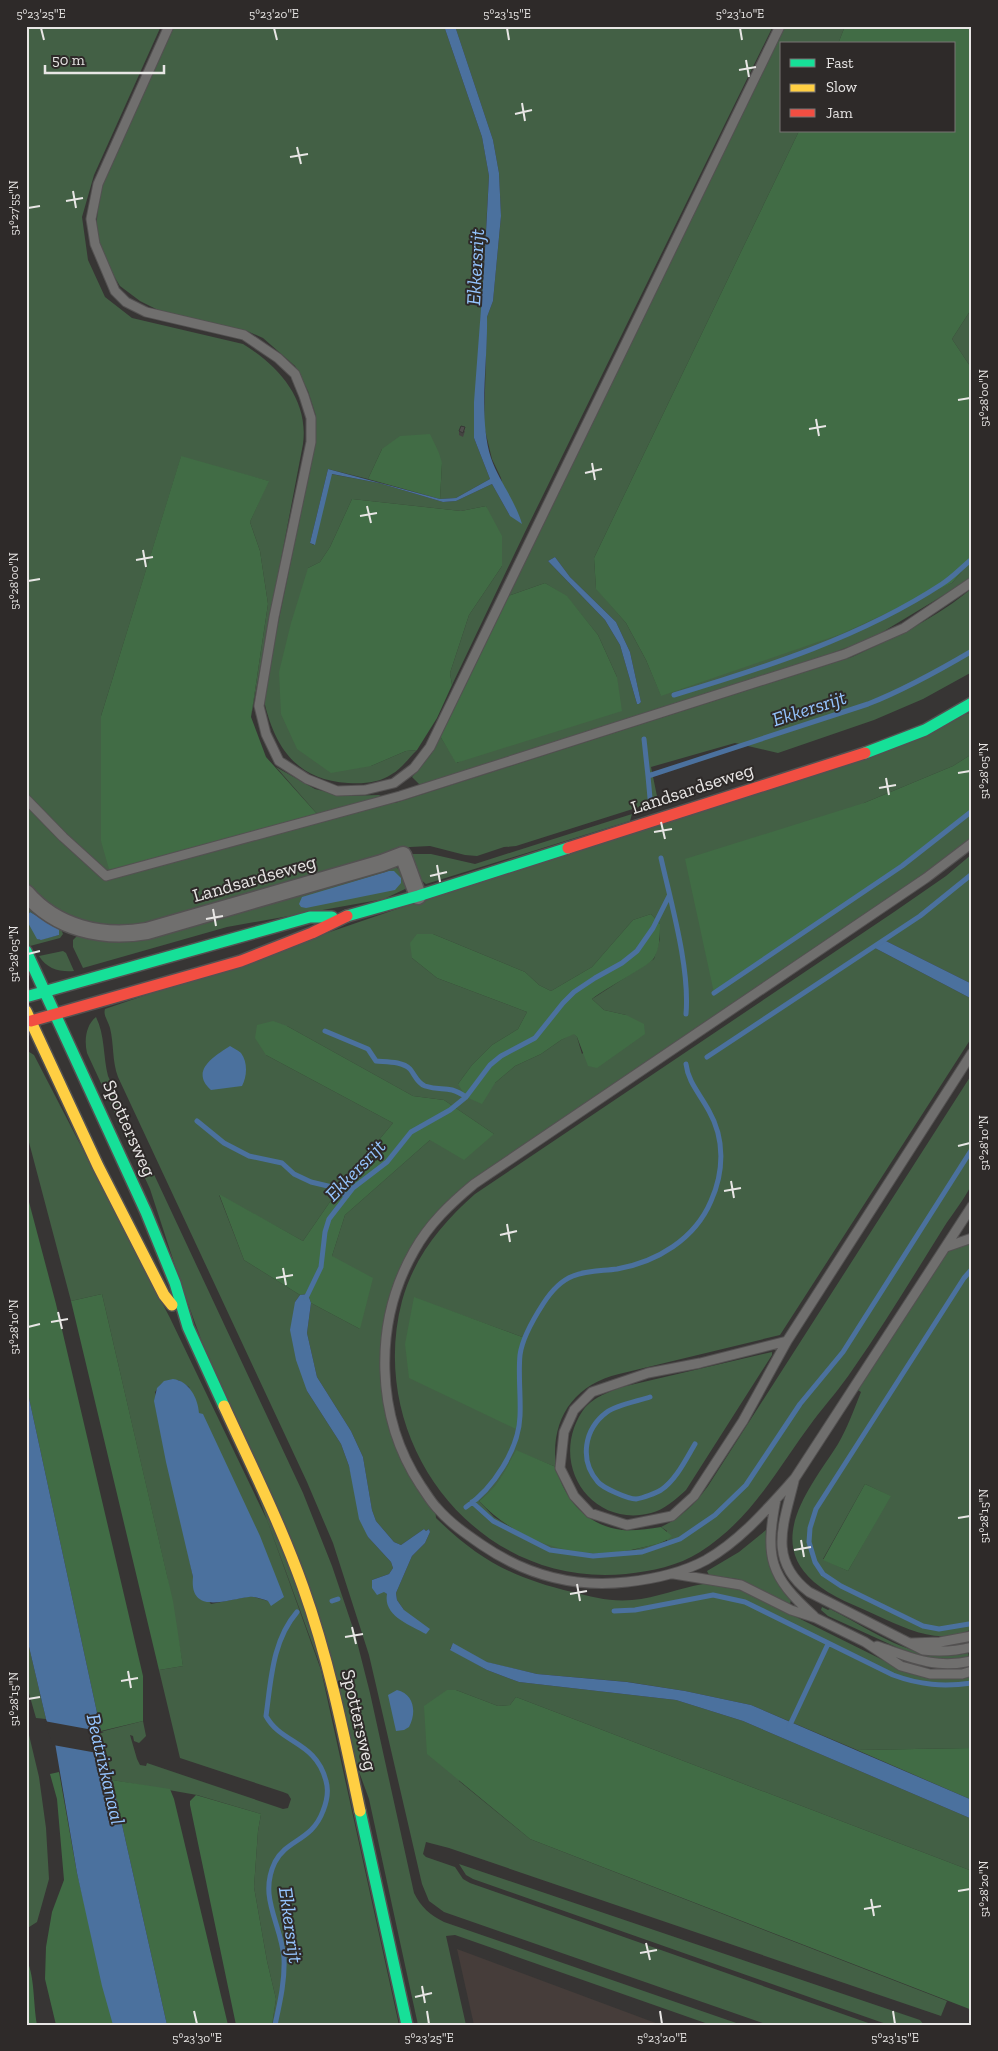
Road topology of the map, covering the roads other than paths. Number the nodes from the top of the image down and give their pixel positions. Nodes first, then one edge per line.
1 (169, 26) edge
2 (780, 26) edge
3 (972, 582) edge
4 (972, 703) edge
5 (394, 783) junction
6 (400, 796) junction
7 (26, 799) edge
8 (972, 843) edge
9 (26, 893) edge
10 (418, 896) junction
11 (342, 917) junction
12 (26, 951) edge
13 (45, 992) junction
14 (26, 997) edge
15 (55, 1015) junction
16 (28, 1018) edge
17 (972, 1053) edge
18 (972, 1206) edge
19 (972, 1238) edge
20 (946, 1247) junction
21 (188, 1327) junction
22 (787, 1341) junction
23 (795, 1478) junction
24 (776, 1499) junction
25 (673, 1574) junction
26 (816, 1618) junction
27 (972, 1636) edge
28 (865, 1642) junction
29 (908, 1643) junction
30 (972, 1647) edge
31 (972, 1661) edge
32 (972, 1672) edge
33 (407, 2025) edge

1 - 5 lane
2 - 5 lane
3 - 6 lane
4 - 10 main road, Landsardseweg
5 - 6 lane
6 - 7 lane
8 - 25 lane
9 - 10 street, Landsardseweg
10 - 11 main road, Landsardseweg
11 - 13 main road, Landsardseweg
11 - 15 main road, Landsardseweg
12 - 13 main road, Spottersweg
13 - 14 main road, Landsardseweg
13 - 15 main road, Spottersweg
15 - 16 main road, Landsardseweg
15 - 21 main road, Spottersweg
16 - 21 main road, Spottersweg
17 - 22 lane
18 - 20 lane
19 - 20 lane
20 - 23 lane
21 - 33 main road, Spottersweg
22 - 22 lane
23 - 24 lane
23 - 29 lane
24 - 25 lane
24 - 26 lane
25 - 26 lane
26 - 28 lane
27 - 29 lane
28 - 31 lane
28 - 32 lane
29 - 30 lane

